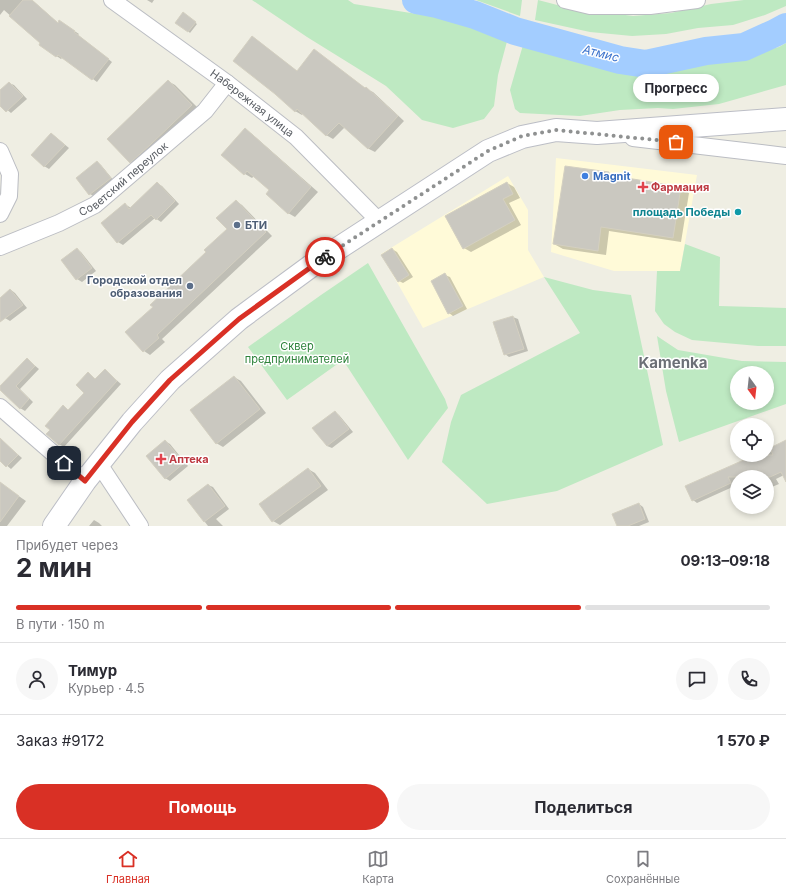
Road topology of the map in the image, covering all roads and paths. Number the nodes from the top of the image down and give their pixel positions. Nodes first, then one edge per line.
1 (112, 0) edge
2 (566, 0) edge
3 (697, 0) edge
4 (227, 83) junction
5 (786, 119) edge
6 (597, 133) junction
7 (0, 151) edge
8 (786, 156) edge
9 (0, 214) edge
10 (378, 221) junction
11 (0, 247) edge
12 (0, 407) edge
13 (92, 473) junction
14 (54, 526) edge
15 (140, 526) edge

1 - 4 street, Набережная улица
2 - 3 street
4 - 10 street, Набережная улица
4 - 11 street, Советский переулок
5 - 6 main road
6 - 8 street
6 - 10 main road
7 - 9 street
10 - 13 main road
12 - 13 street
13 - 14 main road
13 - 15 street

